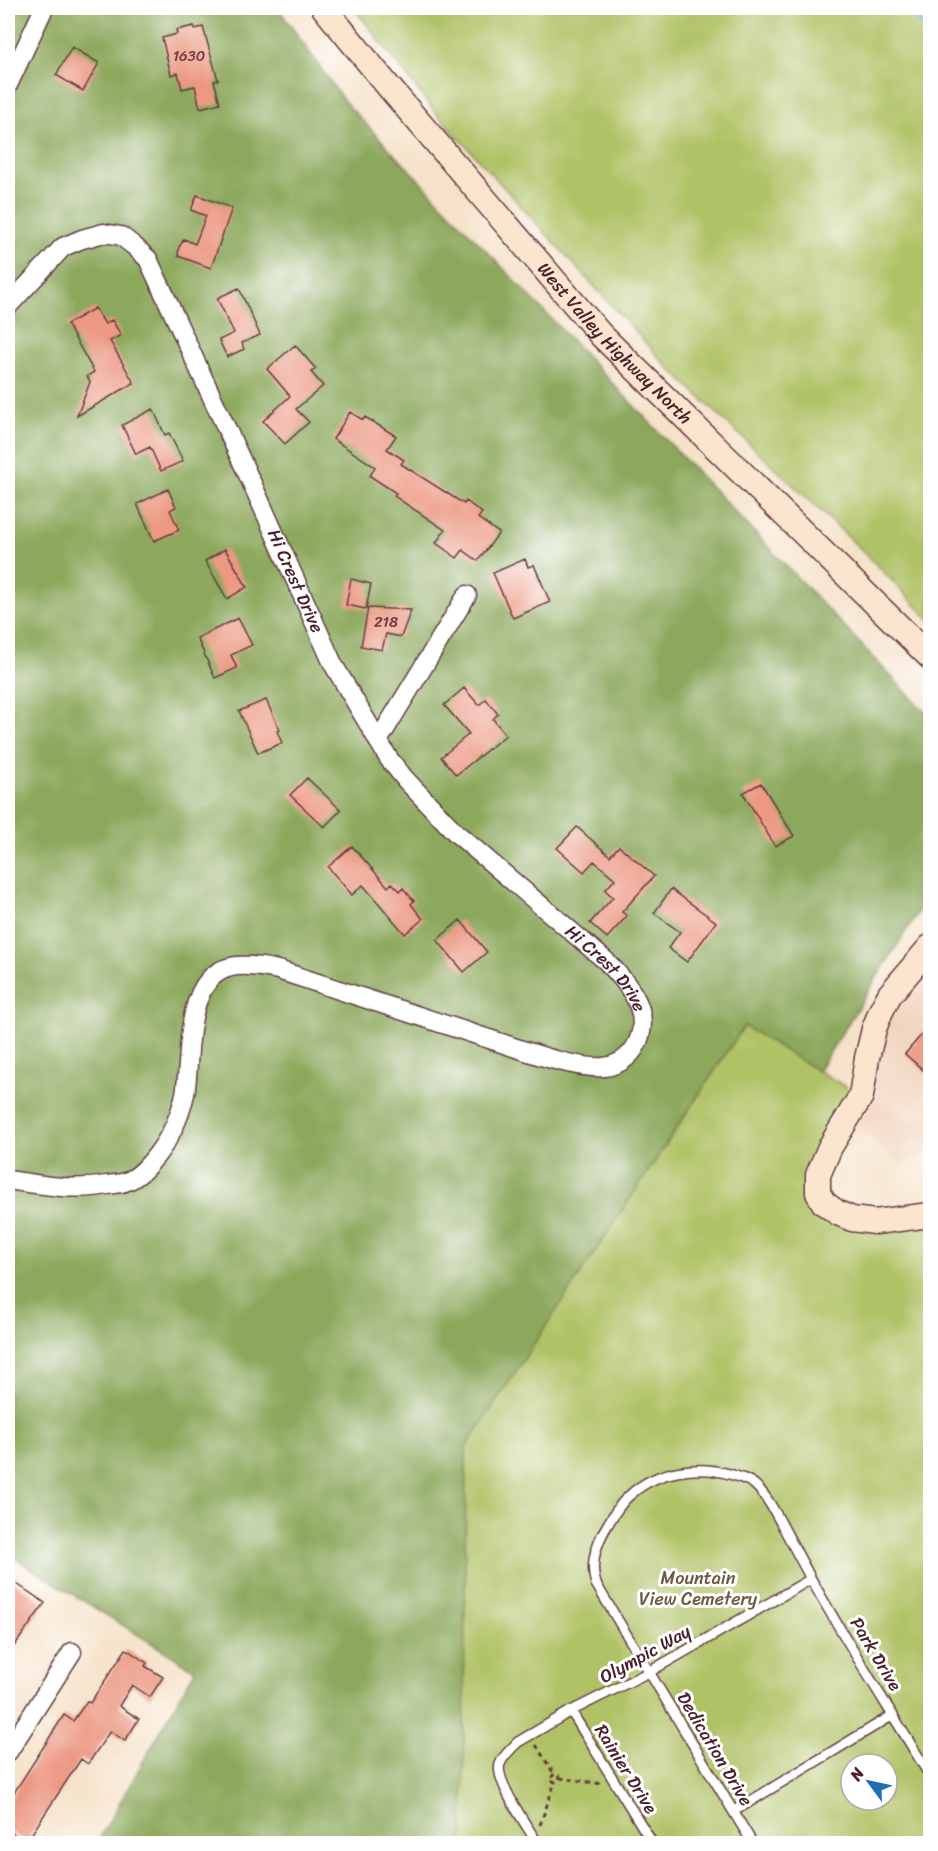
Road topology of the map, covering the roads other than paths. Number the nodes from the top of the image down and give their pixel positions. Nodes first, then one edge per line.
1 (44, 8) edge
2 (324, 8) edge
3 (8, 85) edge
4 (8, 306) edge
5 (467, 594) dead end
6 (930, 657) edge
7 (378, 741) junction
8 (930, 947) edge
9 (8, 1180) edge
10 (930, 1215) edge
11 (811, 1579) junction
12 (72, 1652) dead end
13 (649, 1672) junction
14 (571, 1712) junction
15 (893, 1715) junction
16 (8, 1752) edge
17 (930, 1776) edge
18 (734, 1811) junction
19 (537, 1841) edge
20 (653, 1844) edge
21 (753, 1844) edge

1 - 3 street
2 - 6 main road, West Valley Highway North
4 - 7 street, Hi Crest Drive
5 - 7 street
7 - 9 street, Hi Crest Drive
8 - 10 main road
11 - 13 lane, Olympic Way
11 - 13 lane
11 - 15 lane, Park Drive
12 - 16 street
13 - 14 lane, Olympic Way
13 - 18 lane, Dedication Drive
14 - 19 lane, Olympic Way
14 - 20 lane, Rainier Drive
15 - 17 lane, Park Drive
15 - 18 lane
18 - 21 lane, Dedication Drive

